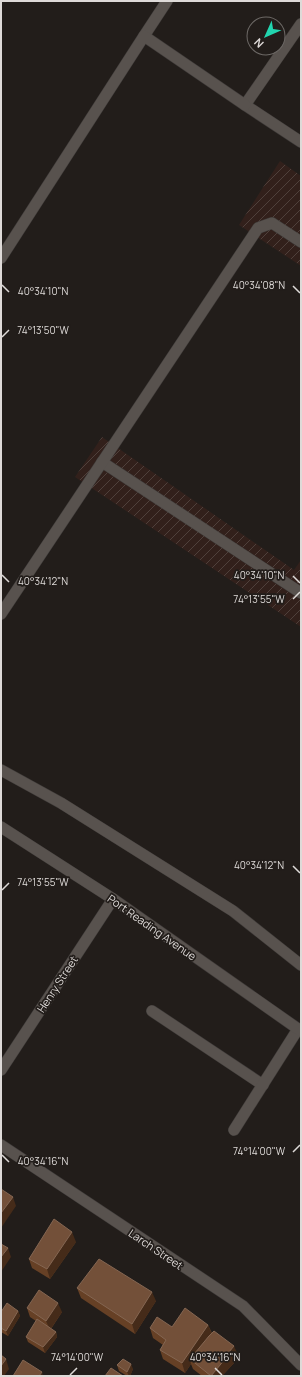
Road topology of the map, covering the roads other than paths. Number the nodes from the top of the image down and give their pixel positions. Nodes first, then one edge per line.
1 (167, 1) edge
2 (301, 24) edge
3 (144, 36) junction
4 (245, 105) junction
5 (301, 142) edge
6 (301, 242) edge
7 (1, 258) edge
8 (102, 462) junction
9 (301, 593) edge
10 (1, 614) edge
11 (1, 770) edge
12 (1, 827) edge
13 (113, 899) junction
14 (301, 965) edge
15 (152, 1011) dead end
16 (300, 1030) edge
17 (1, 1070) edge
18 (262, 1086) junction
19 (234, 1130) dead end
20 (1, 1145) edge
21 (301, 1365) edge

1 - 3 street
2 - 4 street
3 - 4 street
3 - 7 street
4 - 5 street
6 - 8 street
8 - 9 street
8 - 10 street
11 - 14 street
12 - 13 street, Port Reading Avenue
13 - 16 street, Port Reading Avenue
13 - 17 street, Henry Street
15 - 18 street
16 - 18 street
18 - 19 street
20 - 21 street, Larch Street

